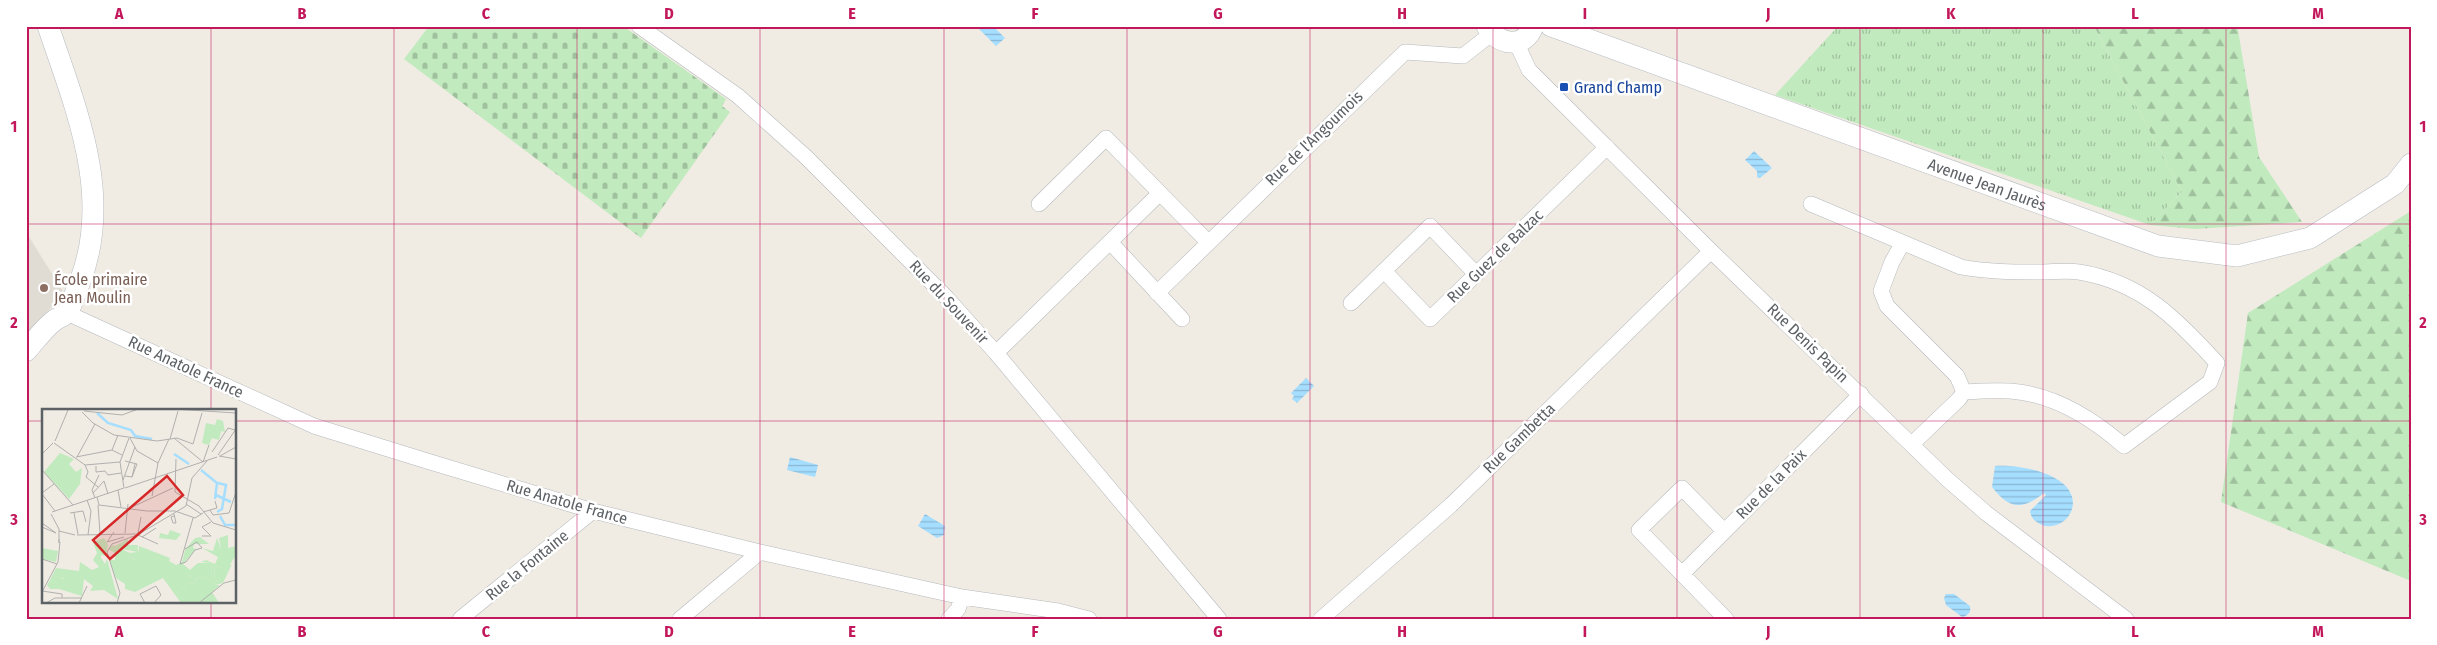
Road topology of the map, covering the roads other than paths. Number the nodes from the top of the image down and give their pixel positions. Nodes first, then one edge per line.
1 (48, 26) edge
2 (639, 26) edge
3 (1533, 26) edge
4 (1551, 26) edge
5 (1489, 30) edge
6 (1516, 42) junction
7 (1607, 147) junction
8 (2411, 164) edge
9 (1160, 193) junction
10 (1039, 204) dead end
11 (1811, 204) dead end
12 (1110, 242) junction
13 (1208, 242) junction
14 (1902, 244) junction
15 (1711, 251) junction
16 (1384, 272) junction
17 (1476, 274) junction
18 (1158, 293) junction
19 (1351, 303) dead end
20 (67, 313) junction
21 (1182, 319) dead end
22 (26, 350) edge
23 (996, 353) junction
24 (1964, 392) junction
25 (1861, 394) junction
26 (1912, 444) junction
27 (594, 510) junction
28 (1724, 531) junction
29 (760, 552) junction
30 (1682, 574) junction
31 (962, 597) junction
32 (460, 619) edge
33 (680, 619) edge
34 (949, 619) edge
35 (1089, 619) edge
36 (1220, 619) edge
37 (1321, 619) edge
38 (1726, 619) edge
39 (2126, 619) edge

1 - 20 main road
2 - 23 street, Rue du Souvenir
3 - 6 main road
4 - 8 main road, Avenue Jean Jaurès
5 - 6 main road
5 - 13 street, Rue de l'Angoumois
6 - 7 street, Rue Denis Papin
7 - 15 street, Rue Denis Papin
7 - 17 street, Rue Guez de Balzac
9 - 10 street
9 - 12 street
9 - 13 street
11 - 14 street
12 - 18 street
12 - 23 street
13 - 18 street, Rue de l'Angoumois
14 - 24 street
14 - 24 street
15 - 25 street, Rue Denis Papin
15 - 37 street, Rue Gambetta
16 - 17 street, Rue Guez de Balzac
16 - 17 street
16 - 19 street
18 - 21 street
20 - 22 main road
20 - 27 street, Rue Anatole France
23 - 36 street, Rue du Souvenir
24 - 26 street
25 - 26 street, Rue Denis Papin
25 - 28 street, Rue de la Paix
26 - 39 street, Rue Denis Papin
27 - 29 street, Rue Anatole France
27 - 32 street, Rue la Fontaine
28 - 30 street, Rue de la Paix
28 - 30 street
29 - 31 street, Rue Anatole France
29 - 33 street
30 - 38 street
31 - 34 street
31 - 35 street, Rue Anatole France

